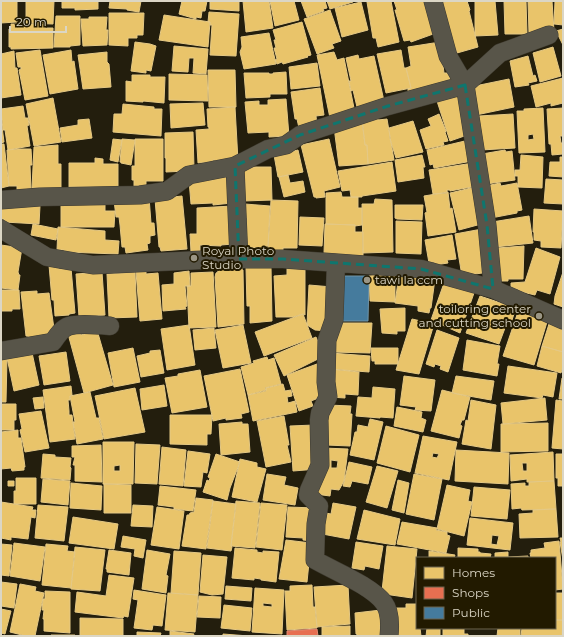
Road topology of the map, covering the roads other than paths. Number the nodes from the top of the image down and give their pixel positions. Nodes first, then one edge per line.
1 (432, 1) edge
2 (549, 35) dead end
3 (465, 85) junction
4 (236, 166) junction
5 (1, 200) edge
6 (1, 229) edge
7 (239, 259) junction
8 (336, 263) junction
9 (493, 289) junction
10 (563, 320) edge
11 (110, 326) dead end
12 (1, 351) edge
13 (389, 636) edge

1 - 3 street
2 - 3 street
3 - 4 street
3 - 9 street
4 - 5 street
4 - 7 street
6 - 7 street
7 - 8 street
8 - 9 street
8 - 13 street
9 - 10 street
11 - 12 street

